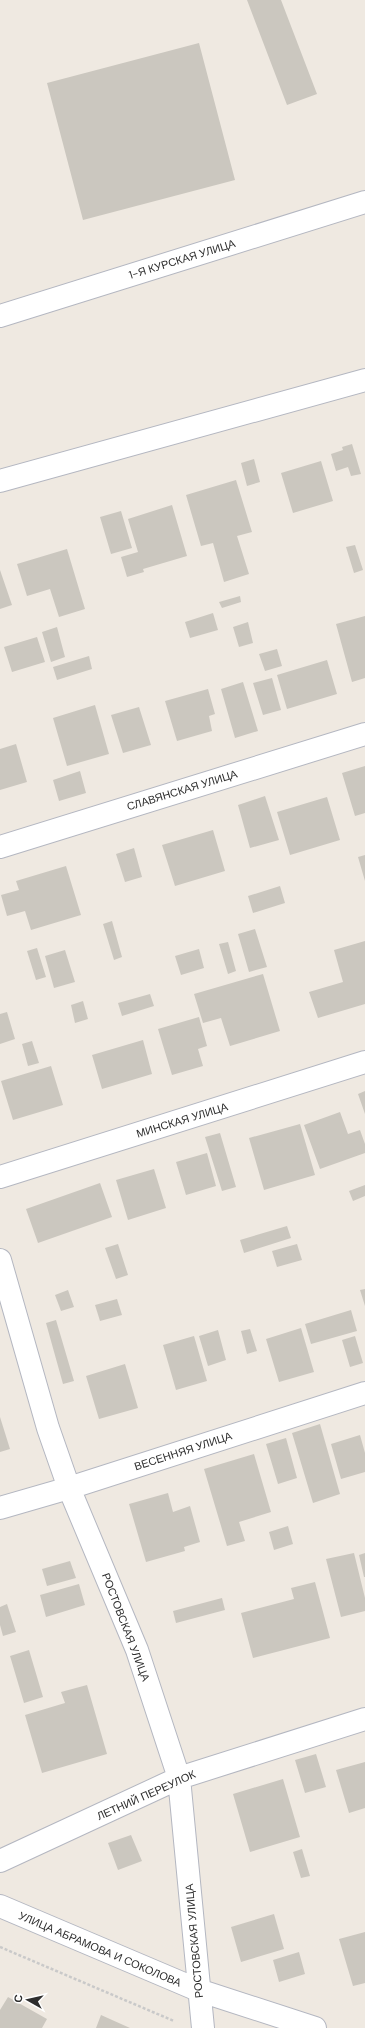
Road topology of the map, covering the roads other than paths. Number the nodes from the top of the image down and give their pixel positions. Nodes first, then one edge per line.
1 (365, 202) edge
2 (0, 316) edge
3 (365, 380) edge
4 (0, 481) edge
5 (365, 734) edge
6 (0, 847) edge
7 (365, 1062) edge
8 (0, 1177) edge
9 (0, 1260) edge
10 (365, 1393) edge
11 (69, 1488) junction
12 (0, 1508) edge
13 (365, 1719) edge
14 (179, 1778) junction
15 (0, 1861) edge
16 (0, 1906) edge
17 (198, 1990) junction
18 (203, 2028) edge
19 (315, 2028) edge

1 - 2 street, 1-Я КУРСКАЯ УЛИЦА
3 - 4 street
5 - 6 street, СЛАВЯНСКАЯ УЛИЦА
7 - 8 street, МИНСКАЯ УЛИЦА
9 - 11 street, РОСТОВСКАЯ УЛИЦА
10 - 11 street, ВЕСЕННЯЯ УЛИЦА
11 - 12 street, ВЕСЕННЯЯ УЛИЦА
11 - 14 street, РОСТОВСКАЯ УЛИЦА
13 - 14 street, ЛЕТНИЙ ПЕРЕУЛОК
14 - 15 street, ЛЕТНИЙ ПЕРЕУЛОК
14 - 17 street, РОСТОВСКАЯ УЛИЦА
16 - 17 street, УЛИЦА АБРАМОВА И СОКОЛОВА
17 - 18 street, РОСТОВСКАЯ УЛИЦА
17 - 19 street, УЛИЦА АБРАМОВА И СОКОЛОВА

